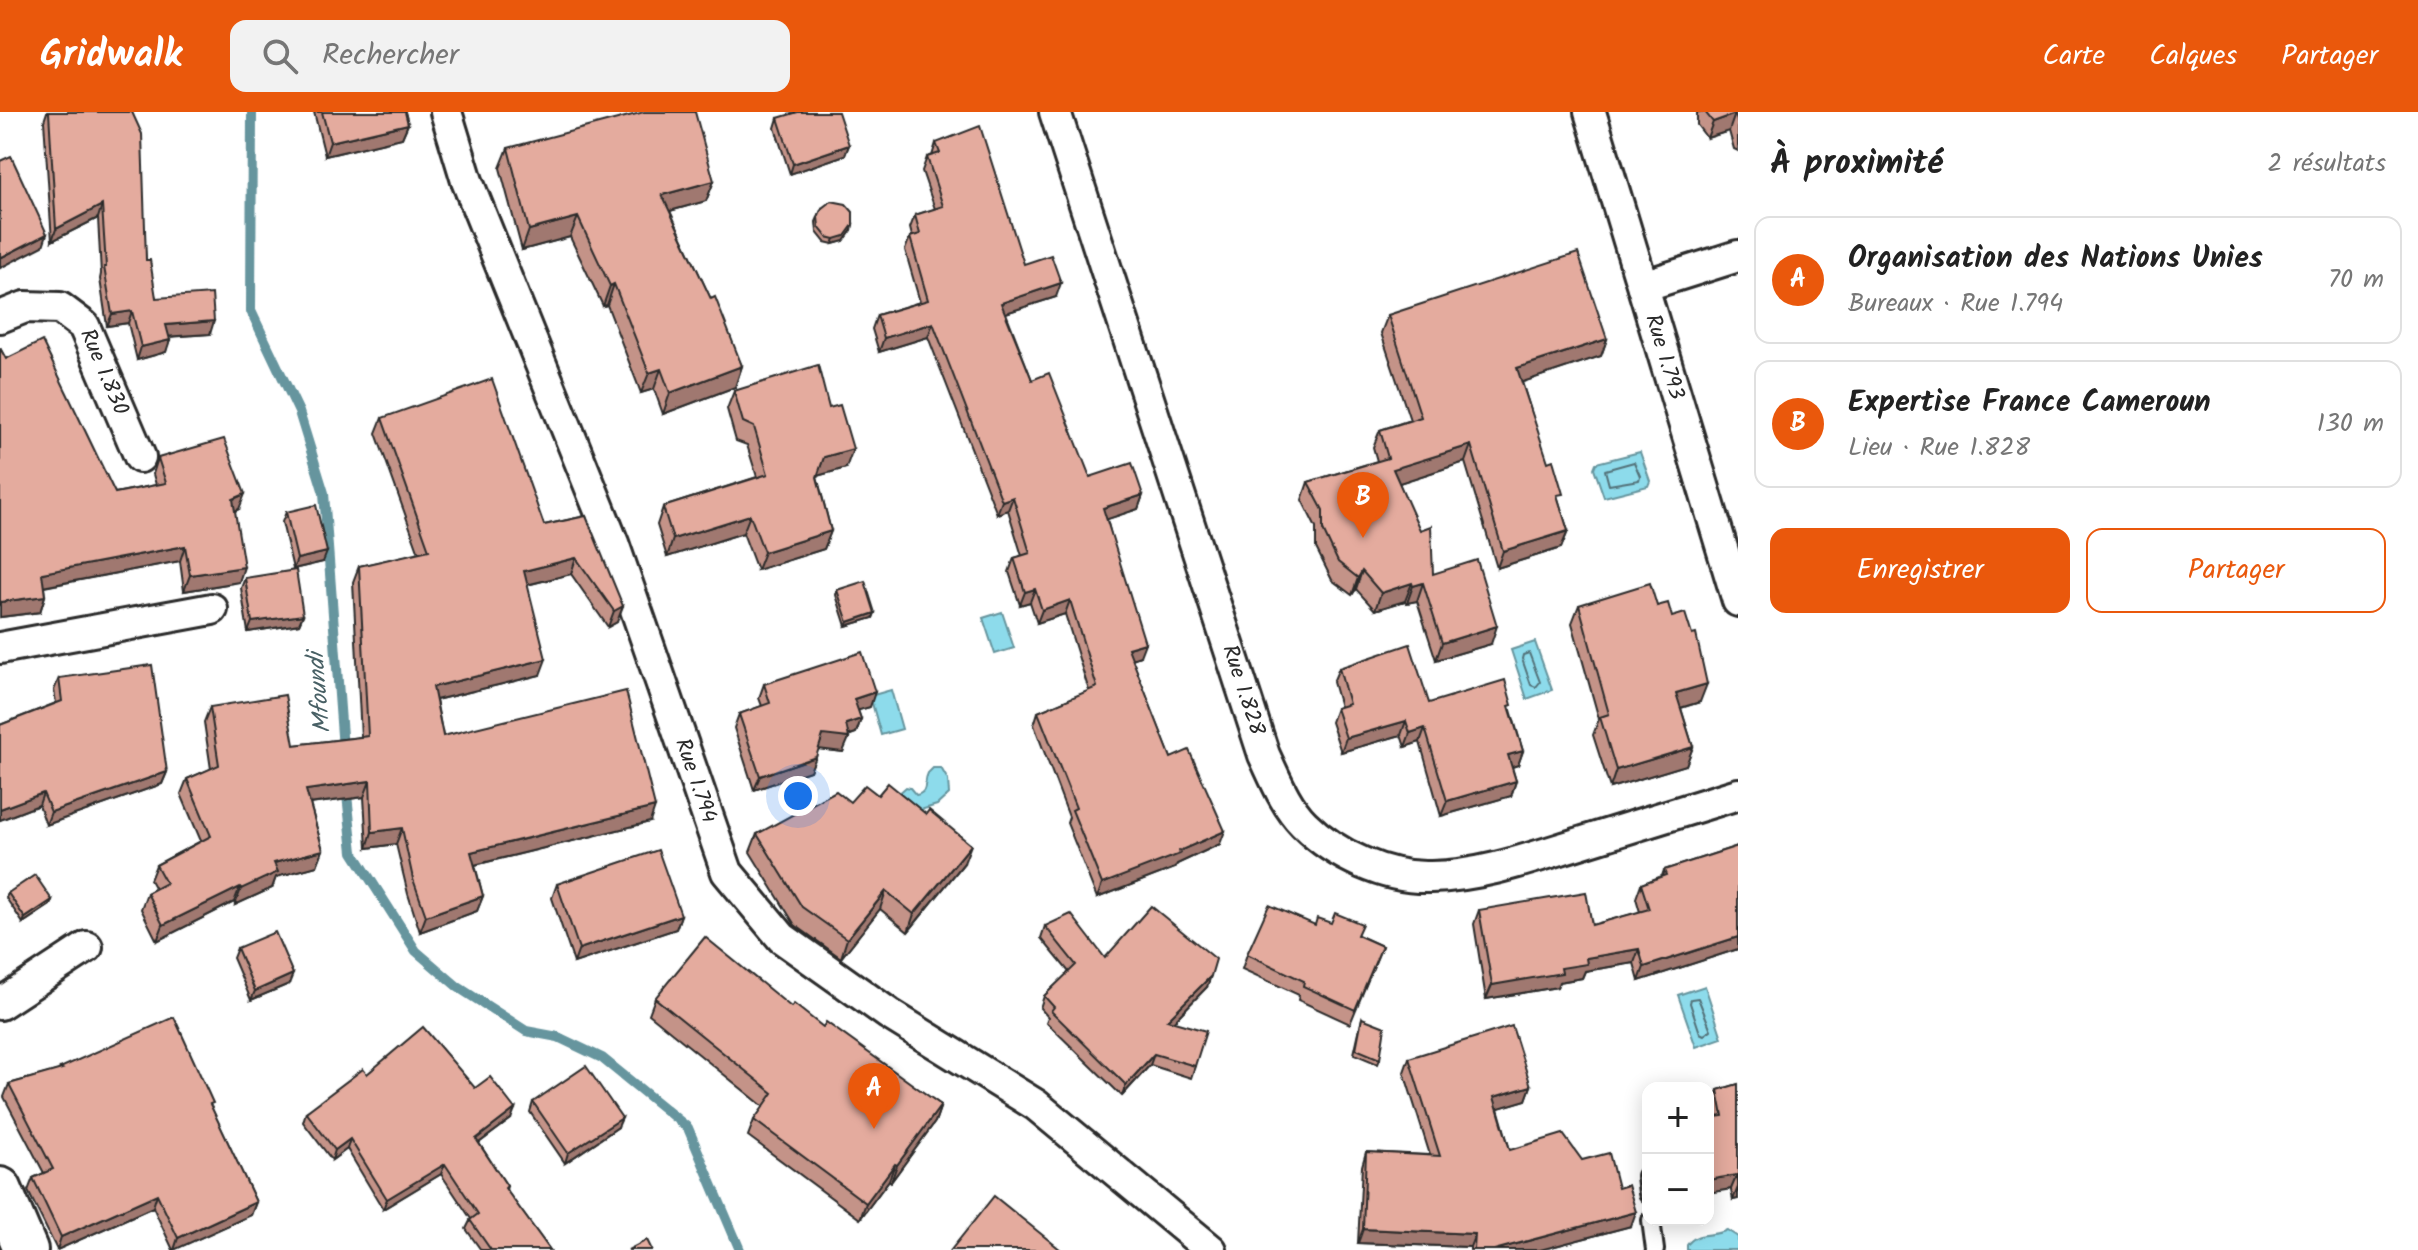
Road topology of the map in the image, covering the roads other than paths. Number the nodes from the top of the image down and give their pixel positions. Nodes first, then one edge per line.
1 (446, 112) edge
2 (1055, 112) edge
3 (1590, 112) edge
4 (1738, 256) edge
5 (1643, 286) junction
6 (0, 317) edge
7 (140, 457) dead end
8 (1738, 601) edge
9 (212, 609) dead end
10 (0, 648) edge
11 (1738, 794) edge
12 (87, 947) dead end
13 (0, 1004) edge
14 (0, 1189) edge
15 (1652, 1226) edge
16 (26, 1250) edge
17 (1211, 1250) edge
18 (1655, 1250) edge

1 - 17 street, Rue 1.794
2 - 11 street, Rue 1.828
3 - 5 street, Rue 1.793
4 - 5 street
5 - 8 street, Rue 1.793
6 - 7 street, Rue 1.830
9 - 10 street
12 - 13 street
14 - 16 street
15 - 18 lane

